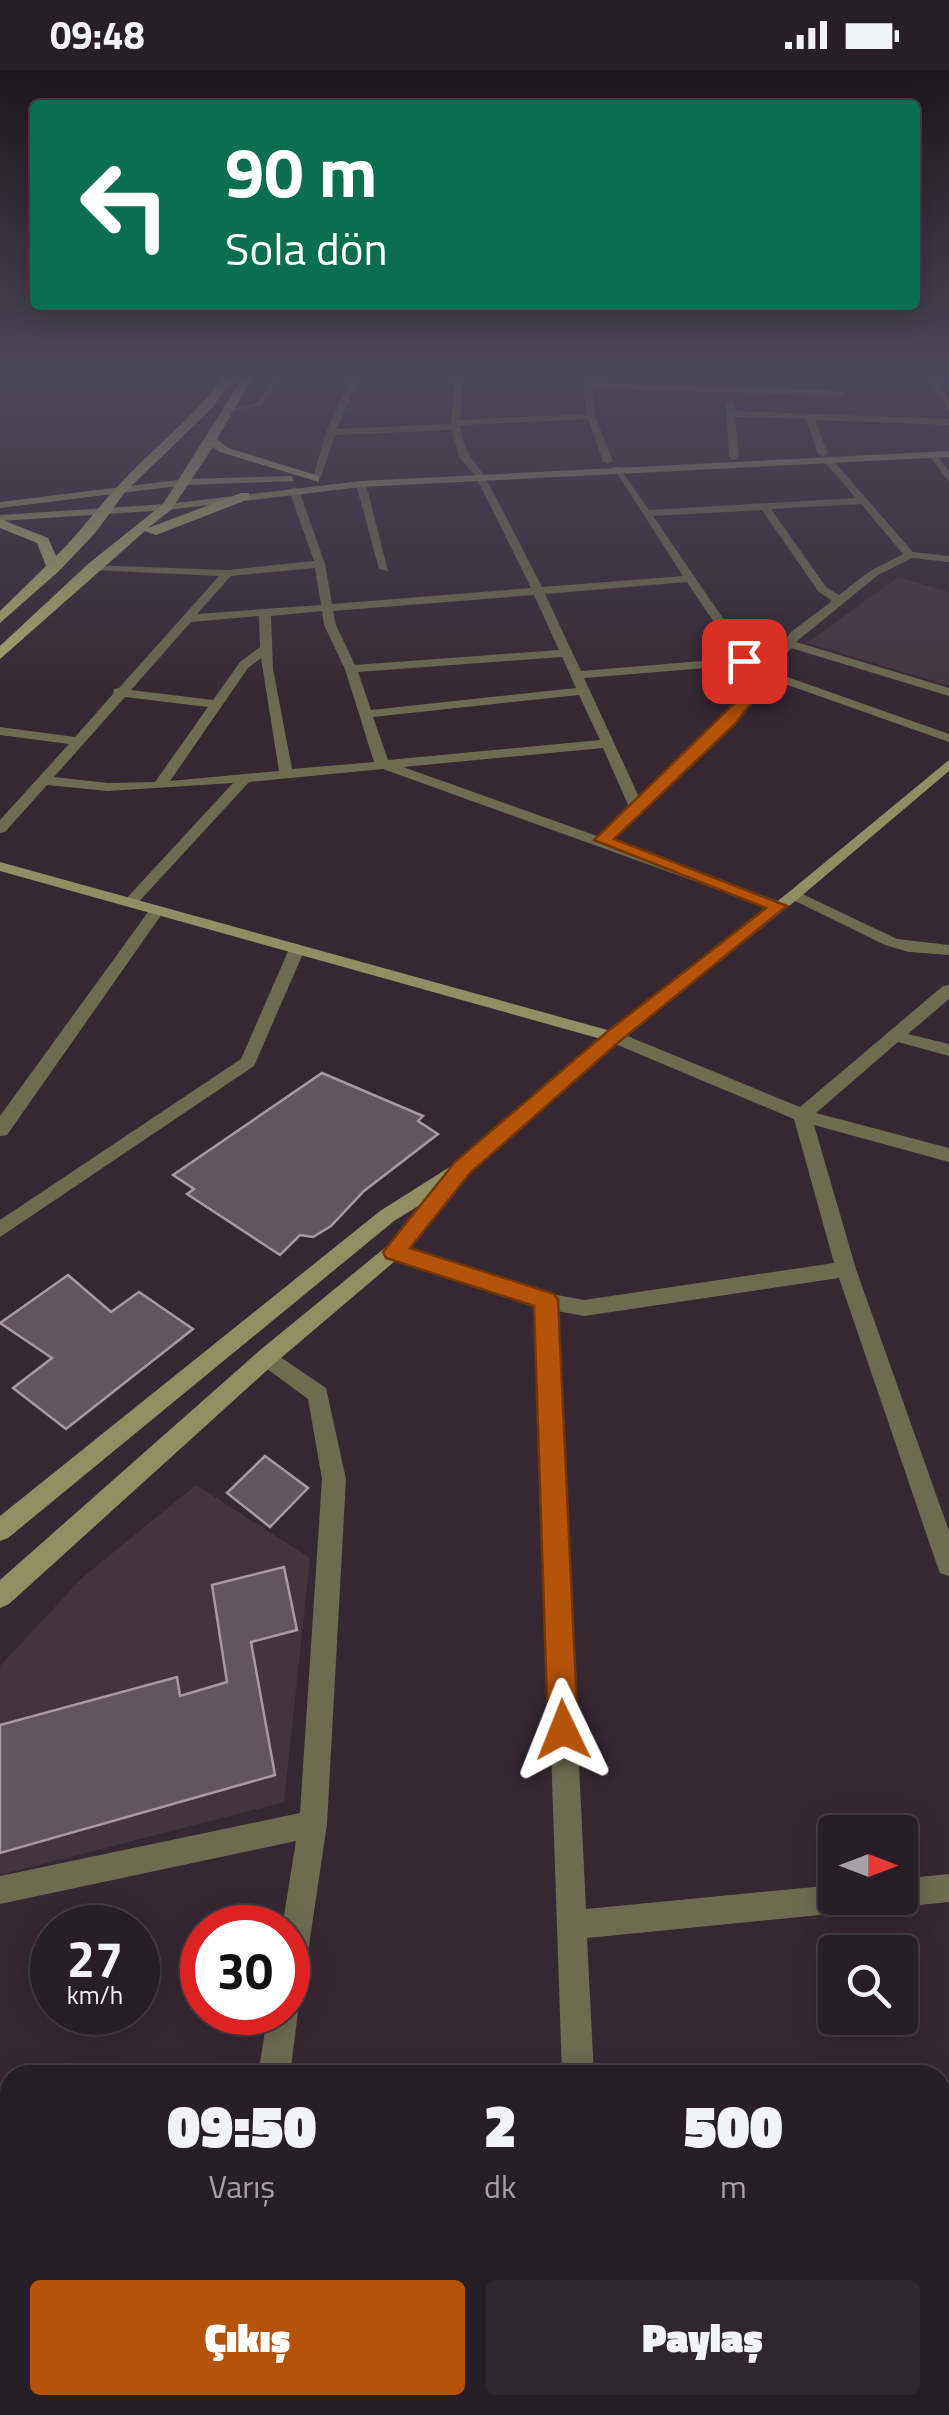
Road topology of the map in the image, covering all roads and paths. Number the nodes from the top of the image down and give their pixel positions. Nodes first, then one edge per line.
1 (124, 486) edge
2 (145, 486) edge
3 (182, 486) edge
4 (334, 486) edge
5 (362, 486) edge
6 (482, 486) edge
7 (626, 486) edge
8 (849, 486) edge
9 (121, 489) junction
10 (294, 490) junction
11 (245, 496) junction
12 (861, 501) junction
13 (0, 506) edge
14 (765, 506) junction
15 (166, 507) junction
16 (104, 511) junction
17 (644, 514) junction
18 (0, 521) edge
19 (119, 546) junction
20 (910, 555) junction
21 (949, 559) edge
22 (320, 564) junction
23 (93, 566) junction
24 (54, 568) junction
25 (384, 569) dead end
26 (228, 572) junction
27 (689, 579) junction
28 (538, 590) junction
29 (838, 600) junction
30 (325, 608) junction
31 (265, 613) junction
32 (184, 619) junction
33 (0, 620) edge
34 (786, 643) junction
35 (265, 650) junction
36 (565, 653) junction
37 (0, 654) edge
38 (744, 661) junction
39 (351, 670) junction
40 (574, 675) junction
41 (765, 676) junction
42 (581, 691) junction
43 (118, 692) junction
44 (949, 692) edge
45 (216, 704) junction
46 (365, 714) junction
47 (0, 731) edge
48 (949, 738) edge
49 (76, 741) junction
50 (604, 744) junction
51 (382, 764) junction
52 (949, 764) edge
53 (286, 773) junction
54 (246, 777) junction
55 (42, 780) junction
56 (160, 786) junction
57 (637, 808) junction
58 (0, 829) edge
59 (602, 840) junction
60 (0, 866) edge
61 (794, 895) junction
62 (130, 903) junction
63 (778, 906) junction
64 (156, 910) junction
65 (297, 950) junction
66 (949, 950) edge
67 (949, 990) edge
68 (895, 1036) junction
69 (614, 1037) junction
70 (949, 1050) edge
71 (802, 1114) junction
72 (0, 1130) edge
73 (949, 1154) edge
74 (463, 1168) junction
75 (0, 1230) edge
76 (394, 1252) junction
77 (846, 1269) junction
78 (546, 1300) junction
79 (267, 1357) junction
80 (0, 1530) edge
81 (949, 1565) edge
82 (0, 1596) edge
83 (313, 1824) junction
84 (949, 1888) edge
85 (0, 1890) edge
86 (918, 1891) edge
87 (818, 1901) edge
88 (300, 1905) edge
89 (571, 1925) junction
90 (280, 2035) edge
91 (275, 2065) edge
92 (578, 2065) edge

1 - 9 main road
2 - 9 main road
3 - 15 main road
4 - 10 main road
5 - 25 street
6 - 28 street
7 - 17 street
8 - 12 street
9 - 13 main road
9 - 16 main road
10 - 11 main road
10 - 22 street
11 - 15 main road
11 - 19 main road
12 - 14 street
12 - 20 street
14 - 17 street
14 - 29 street
15 - 16 main road
15 - 19 main road
16 - 18 main road
16 - 24 main road
17 - 27 street
18 - 24 main road
19 - 23 main road
20 - 21 street
20 - 29 street
22 - 26 street
22 - 30 street
23 - 26 street
23 - 37 main road
24 - 33 main road
26 - 32 street
27 - 28 street
27 - 38 street
28 - 30 street
28 - 36 street
29 - 34 street
30 - 31 street
30 - 39 street
31 - 32 street
31 - 35 street
32 - 43 street
34 - 41 street
34 - 44 street
35 - 45 street
35 - 53 street
36 - 39 street
36 - 40 street
38 - 40 street
38 - 41 street
39 - 46 street
40 - 42 street
41 - 48 street
41 - 57 street
42 - 46 street
42 - 50 street
43 - 45 street
43 - 49 street
45 - 56 street
46 - 51 street
47 - 49 street
49 - 55 street
50 - 51 street
50 - 57 street
51 - 53 street
51 - 59 street
52 - 61 main road
53 - 54 street
54 - 56 street
54 - 62 street
55 - 56 street
55 - 58 street
57 - 59 street
59 - 63 street
60 - 62 main road
61 - 63 main road
61 - 66 street
62 - 64 main road
63 - 69 main road
64 - 65 main road
64 - 72 street
65 - 69 main road
65 - 75 street
67 - 68 street
68 - 70 street
68 - 71 street
69 - 71 street
69 - 74 main road
71 - 73 street
71 - 77 street
74 - 76 main road
74 - 80 main road
76 - 78 street
76 - 79 main road
77 - 78 street
77 - 81 street
78 - 89 street
79 - 82 main road
79 - 83 street
83 - 85 street
83 - 88 street
84 - 86 street
87 - 89 street
89 - 92 street
90 - 91 street

